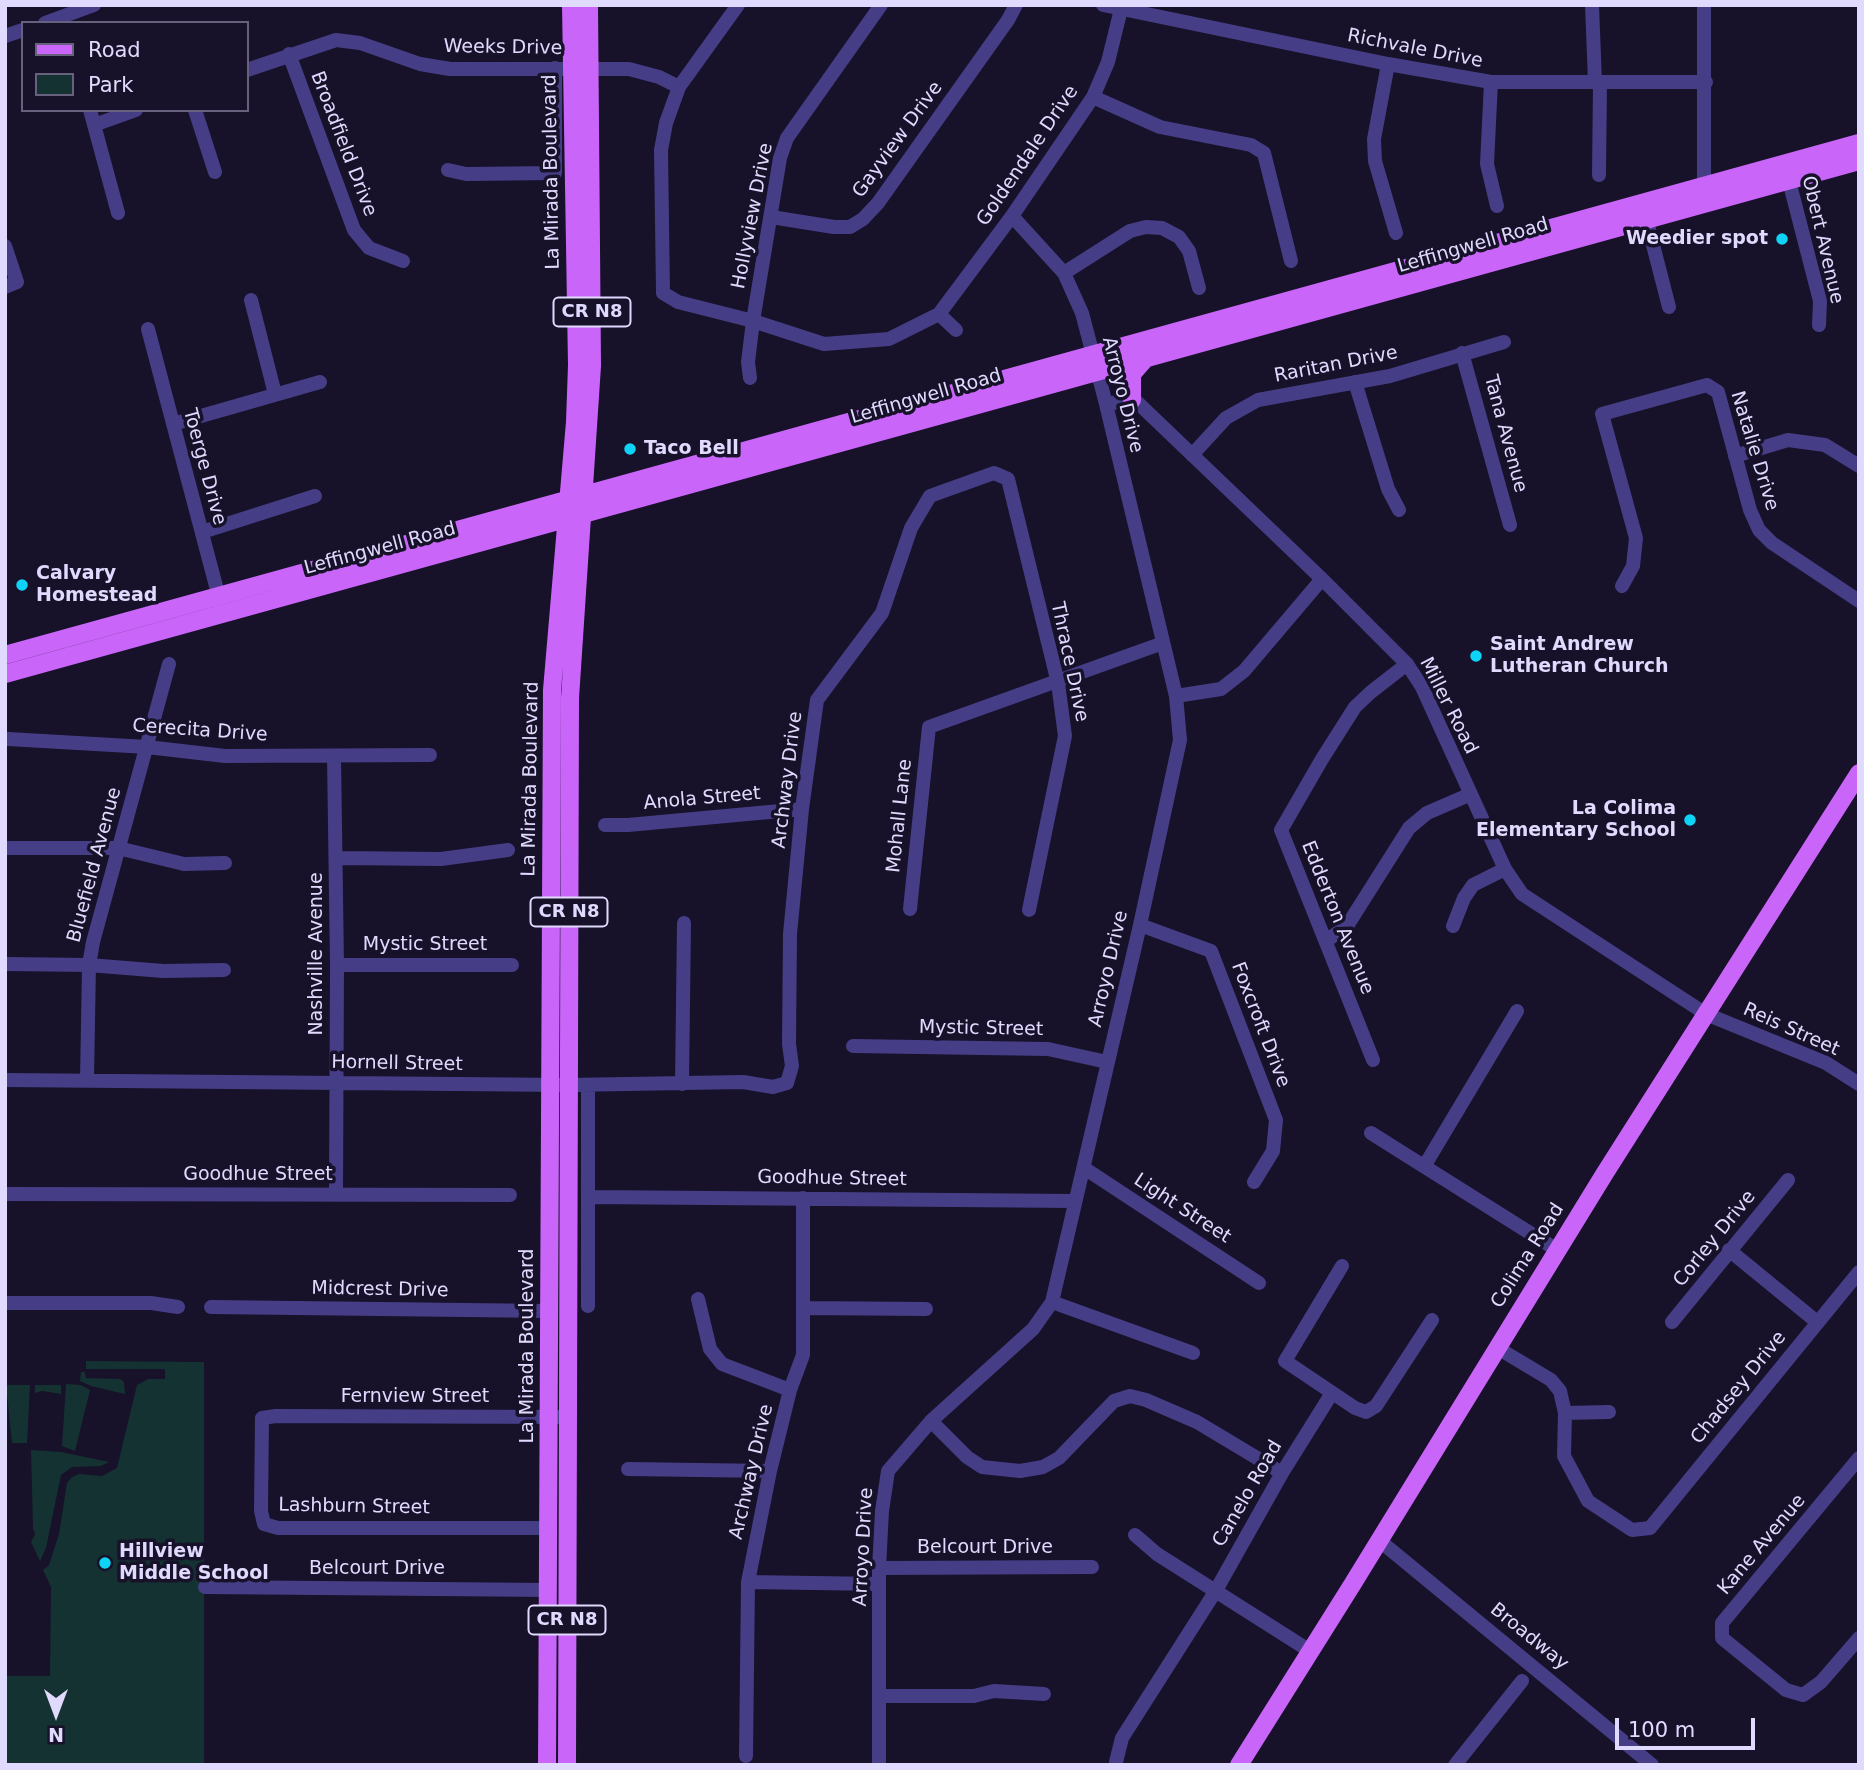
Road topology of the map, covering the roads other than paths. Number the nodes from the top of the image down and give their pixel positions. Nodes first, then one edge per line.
1 (94, 5) edge
2 (571, 5) edge
3 (589, 5) edge
4 (738, 5) edge
5 (881, 5) edge
6 (1016, 5) edge
7 (1103, 5) edge
8 (1592, 5) edge
9 (1704, 5) edge
10 (1122, 7) edge
11 (63, 20) edge
12 (289, 54) junction
13 (1388, 64) junction
14 (572, 69) junction
15 (248, 70) edge
16 (1491, 82) junction
17 (1597, 82) junction
18 (1706, 82) junction
19 (679, 87) junction
20 (1093, 97) junction
21 (91, 112) edge
22 (130, 112) edge
23 (196, 112) edge
24 (94, 125) junction
25 (1859, 144) edge
26 (1859, 160) edge
27 (448, 170) dead end
28 (215, 172) dead end
29 (1787, 172) junction
30 (1599, 175) dead end
31 (1704, 186) junction
32 (1497, 206) dead end
33 (1644, 211) junction
34 (118, 213) dead end
35 (1012, 216) junction
36 (771, 217) junction
37 (1395, 233) dead end
38 (5, 246) edge
39 (403, 261) dead end
40 (1291, 261) dead end
41 (1064, 273) junction
42 (11, 284) edge
43 (1199, 288) dead end
44 (251, 300) dead end
45 (1669, 307) dead end
46 (939, 314) junction
47 (753, 321) junction
48 (1819, 325) dead end
49 (148, 329) dead end
50 (956, 330) dead end
51 (1504, 342) dead end
52 (1462, 353) junction
53 (1146, 358) junction
54 (1094, 364) junction
55 (750, 378) dead end
56 (320, 382) dead end
57 (1354, 382) junction
58 (275, 394) junction
59 (1132, 400) junction
60 (1106, 404) junction
61 (173, 424) junction
62 (1192, 455) junction
63 (1735, 456) junction
64 (1859, 466) edge
65 (994, 472) joint
66 (315, 496) dead end
67 (575, 498) junction
68 (1398, 510) dead end
69 (574, 517) junction
70 (1510, 525) dead end
71 (202, 532) junction
72 (1322, 579) junction
73 (1622, 586) dead end
74 (219, 596) junction
75 (1859, 601) edge
76 (224, 614) junction
77 (1163, 643) junction
78 (5, 655) edge
79 (169, 664) dead end
80 (1407, 664) junction
81 (5, 674) edge
82 (1058, 682) junction
83 (1176, 696) junction
84 (8, 739) dead end
85 (147, 747) junction
86 (430, 755) dead end
87 (334, 756) junction
88 (1859, 773) edge
89 (1471, 794) junction
90 (802, 809) junction
91 (605, 825) dead end
92 (5, 848) edge
93 (118, 848) junction
94 (508, 850) dead end
95 (337, 858) junction
96 (225, 863) dead end
97 (1505, 869) junction
98 (910, 909) dead end
99 (1029, 910) dead end
100 (684, 923) dead end
101 (1140, 925) junction
102 (1453, 926) dead end
103 (1326, 941) junction
104 (5, 964) edge
105 (89, 965) junction
106 (337, 965) junction
107 (512, 965) dead end
108 (224, 970) dead end
109 (1517, 1011) dead end
110 (1706, 1014) junction
111 (853, 1046) dead end
112 (1373, 1060) dead end
113 (1107, 1062) junction
114 (5, 1080) edge
115 (87, 1080) junction
116 (336, 1082) junction
117 (787, 1083) joint
118 (550, 1084) junction
119 (682, 1084) junction
120 (1859, 1084) edge
121 (568, 1085) junction
122 (588, 1085) junction
123 (1371, 1133) dead end
124 (1425, 1165) junction
125 (1084, 1168) junction
126 (1788, 1180) dead end
127 (1254, 1182) dead end
128 (5, 1194) edge
129 (336, 1194) junction
130 (510, 1195) dead end
131 (589, 1197) junction
132 (803, 1198) junction
133 (1075, 1201) junction
134 (1557, 1250) junction
135 (1729, 1250) junction
136 (1342, 1266) dead end
137 (1859, 1272) edge
138 (1259, 1283) dead end
139 (698, 1299) dead end
140 (1052, 1302) junction
141 (5, 1303) edge
142 (588, 1306) dead end
143 (178, 1307) dead end
144 (211, 1307) dead end
145 (803, 1308) junction
146 (926, 1309) dead end
147 (549, 1311) junction
148 (1432, 1320) dead end
149 (1672, 1322) dead end
150 (1817, 1322) junction
151 (1496, 1347) junction
152 (1193, 1353) dead end
153 (790, 1390) junction
154 (1332, 1393) junction
155 (1609, 1412) dead end
156 (1565, 1413) junction
157 (549, 1417) junction
158 (568, 1417) junction
159 (262, 1418) joint
160 (931, 1422) junction
161 (1859, 1458) edge
162 (628, 1469) dead end
163 (770, 1471) junction
164 (1282, 1473) junction
165 (550, 1528) junction
166 (1135, 1535) dead end
167 (1380, 1541) junction
168 (1092, 1567) dead end
169 (879, 1568) junction
170 (748, 1581) junction
171 (879, 1584) junction
172 (205, 1587) dead end
173 (549, 1590) junction
174 (1214, 1592) junction
175 (1859, 1638) edge
176 (1310, 1651) junction
177 (1522, 1681) dead end
178 (1045, 1694) dead end
179 (880, 1696) junction
180 (746, 1756) dead end
181 (1116, 1762) dead end
182 (547, 1765) edge
183 (567, 1765) edge
184 (879, 1765) edge
185 (1239, 1765) edge
186 (1455, 1765) edge
187 (1652, 1765) edge

1 - 11 street
2 - 14 main road, La Mirada Boulevard / CR N8
3 - 14 main road, La Mirada Boulevard / CR N8
4 - 19 street
5 - 36 street, Hollyview Drive
6 - 36 street, Gayview Drive
7 - 10 street
8 - 17 street
9 - 18 street
10 - 13 street, Richvale Drive
10 - 20 street, Goldendale Drive
12 - 14 street, Weeks Drive
12 - 15 street, Weeks Drive
12 - 39 street, Broadfield Drive
13 - 16 street, Richvale Drive
13 - 37 street
14 - 19 street, Weeks Drive
14 - 27 street
14 - 67 main road, La Mirada Boulevard / CR N8
16 - 17 street, Richvale Drive
16 - 32 street
17 - 18 street, Richvale Drive
17 - 30 street
18 - 31 street
19 - 47 street, Goldendale Drive
20 - 35 street, Goldendale Drive
20 - 40 street
21 - 24 street
22 - 24 street
23 - 28 street
24 - 34 street
25 - 29 main road, Leffingwell Road
26 - 29 main road, Leffingwell Road
29 - 31 main road, Leffingwell Road
29 - 33 main road, Leffingwell Road
29 - 48 street, Obert Avenue
31 - 33 main road, Leffingwell Road
33 - 45 street
33 - 53 main road, Leffingwell Road
33 - 54 main road, Leffingwell Road
35 - 41 street, Arroyo Drive
35 - 46 street, Goldendale Drive
36 - 47 street, Hollyview Drive
38 - 42 street
41 - 43 street
41 - 54 street, Arroyo Drive
44 - 58 street
46 - 47 street, Goldendale Drive
46 - 50 street
47 - 55 street, Hollyview Drive
49 - 61 street, Toerge Drive
51 - 52 street, Raritan Drive
52 - 57 street, Raritan Drive
52 - 70 street, Tana Avenue
53 - 54 main road, Leffingwell Road
53 - 59 main road
54 - 60 street, Arroyo Drive
54 - 67 main road, Leffingwell Road
54 - 69 main road, Leffingwell Road
56 - 58 street
57 - 62 street, Raritan Drive
57 - 68 street
58 - 61 street
59 - 60 street
59 - 62 street, Miller Road
60 - 77 street, Arroyo Drive
61 - 71 street, Toerge Drive
62 - 72 street, Miller Road
63 - 64 street
63 - 73 street, Natalie Drive
63 - 75 street, Natalie Drive
65 - 82 street, Thrace Drive
65 - 90 street, Archway Drive
66 - 71 street
67 - 69 main road, La Mirada Boulevard / CR N8
67 - 74 main road, Leffingwell Road
69 - 76 main road, Leffingwell Road
69 - 118 main road, La Mirada Boulevard / CR N8
69 - 121 main road, La Mirada Boulevard / CR N8
71 - 74 street, Toerge Drive
72 - 80 street, Miller Road
72 - 83 street
74 - 76 street, Toerge Drive
74 - 78 main road, Leffingwell Road
76 - 81 main road, Leffingwell Road
77 - 82 street
77 - 83 street, Arroyo Drive
79 - 85 street, Bluefield Avenue
80 - 89 street, Miller Road
80 - 103 street, Edderton Avenue
82 - 98 street, Mohall Lane
82 - 99 street, Thrace Drive
83 - 101 street, Arroyo Drive
84 - 85 street, Cerecita Drive
85 - 87 street, Cerecita Drive
85 - 93 street, Bluefield Avenue
86 - 87 street, Cerecita Drive
87 - 95 street, Nashville Avenue
88 - 110 main road, Colima Road
89 - 97 street, Miller Road
89 - 103 street
90 - 91 street, Anola Street
90 - 117 street, Archway Drive
92 - 93 street
93 - 96 street
93 - 105 street, Bluefield Avenue
94 - 95 street
95 - 106 street, Nashville Avenue
97 - 102 street
97 - 110 street, Miller Road
100 - 119 street
101 - 113 street, Arroyo Drive
101 - 127 street, Foxcroft Drive
103 - 112 street, Edderton Avenue
104 - 105 street
105 - 108 street
105 - 115 street, Bluefield Avenue
106 - 107 street, Mystic Street
106 - 116 street, Nashville Avenue
109 - 124 street
110 - 120 street, Reis Street
110 - 134 main road, Colima Road
111 - 113 street, Mystic Street
113 - 125 street, Arroyo Drive
114 - 115 street, Hornell Street
115 - 116 street, Hornell Street
116 - 118 street, Hornell Street
116 - 129 street, Nashville Avenue
117 - 119 street, Hornell Street
118 - 121 street, Hornell Street
118 - 147 main road, La Mirada Boulevard / CR N8
119 - 122 street, Hornell Street
121 - 122 street, Hornell Street
121 - 158 main road, La Mirada Boulevard / CR N8
122 - 131 street
123 - 124 street
124 - 134 street
125 - 133 street, Arroyo Drive
125 - 138 street, Light Street
126 - 135 street, Corley Drive
128 - 129 street, Goodhue Street
129 - 130 street, Goodhue Street
131 - 132 street, Goodhue Street
131 - 142 street
132 - 133 street, Goodhue Street
132 - 145 street, Archway Drive
133 - 140 street, Arroyo Drive
134 - 151 main road, Colima Road
135 - 149 street, Corley Drive
135 - 150 street
136 - 154 street
137 - 150 street, Chadsey Drive
139 - 153 street
140 - 152 street
140 - 160 street, Arroyo Drive
141 - 143 street
144 - 147 street, Midcrest Drive
145 - 146 street
145 - 153 street, Archway Drive
147 - 157 main road, La Mirada Boulevard / CR N8
148 - 154 street
150 - 156 street, Chadsey Drive
151 - 156 street
151 - 167 main road, Colima Road
153 - 163 street, Archway Drive
154 - 164 street, Canelo Road
155 - 156 street
157 - 158 street, Fernview Street
157 - 159 street, Fernview Street
157 - 165 main road, La Mirada Boulevard / CR N8
158 - 183 main road, La Mirada Boulevard / CR N8
159 - 165 street, Lashburn Street
160 - 164 street
160 - 169 street, Arroyo Drive
161 - 175 street, Kane Avenue
162 - 163 street
163 - 170 street, Archway Drive
164 - 174 street, Canelo Road
165 - 173 main road, La Mirada Boulevard / CR N8
166 - 174 street
167 - 176 main road, Colima Road
167 - 187 street, Broadway
168 - 169 street, Belcourt Drive
169 - 171 street, Arroyo Drive
170 - 171 street
170 - 180 street, Archway Drive
171 - 179 street, Arroyo Drive
172 - 173 street, Belcourt Drive
173 - 182 main road, La Mirada Boulevard / CR N8
174 - 176 street
174 - 181 street, Canelo Road
176 - 185 main road, Colima Road
177 - 186 street
178 - 179 street
179 - 184 street, Arroyo Drive

